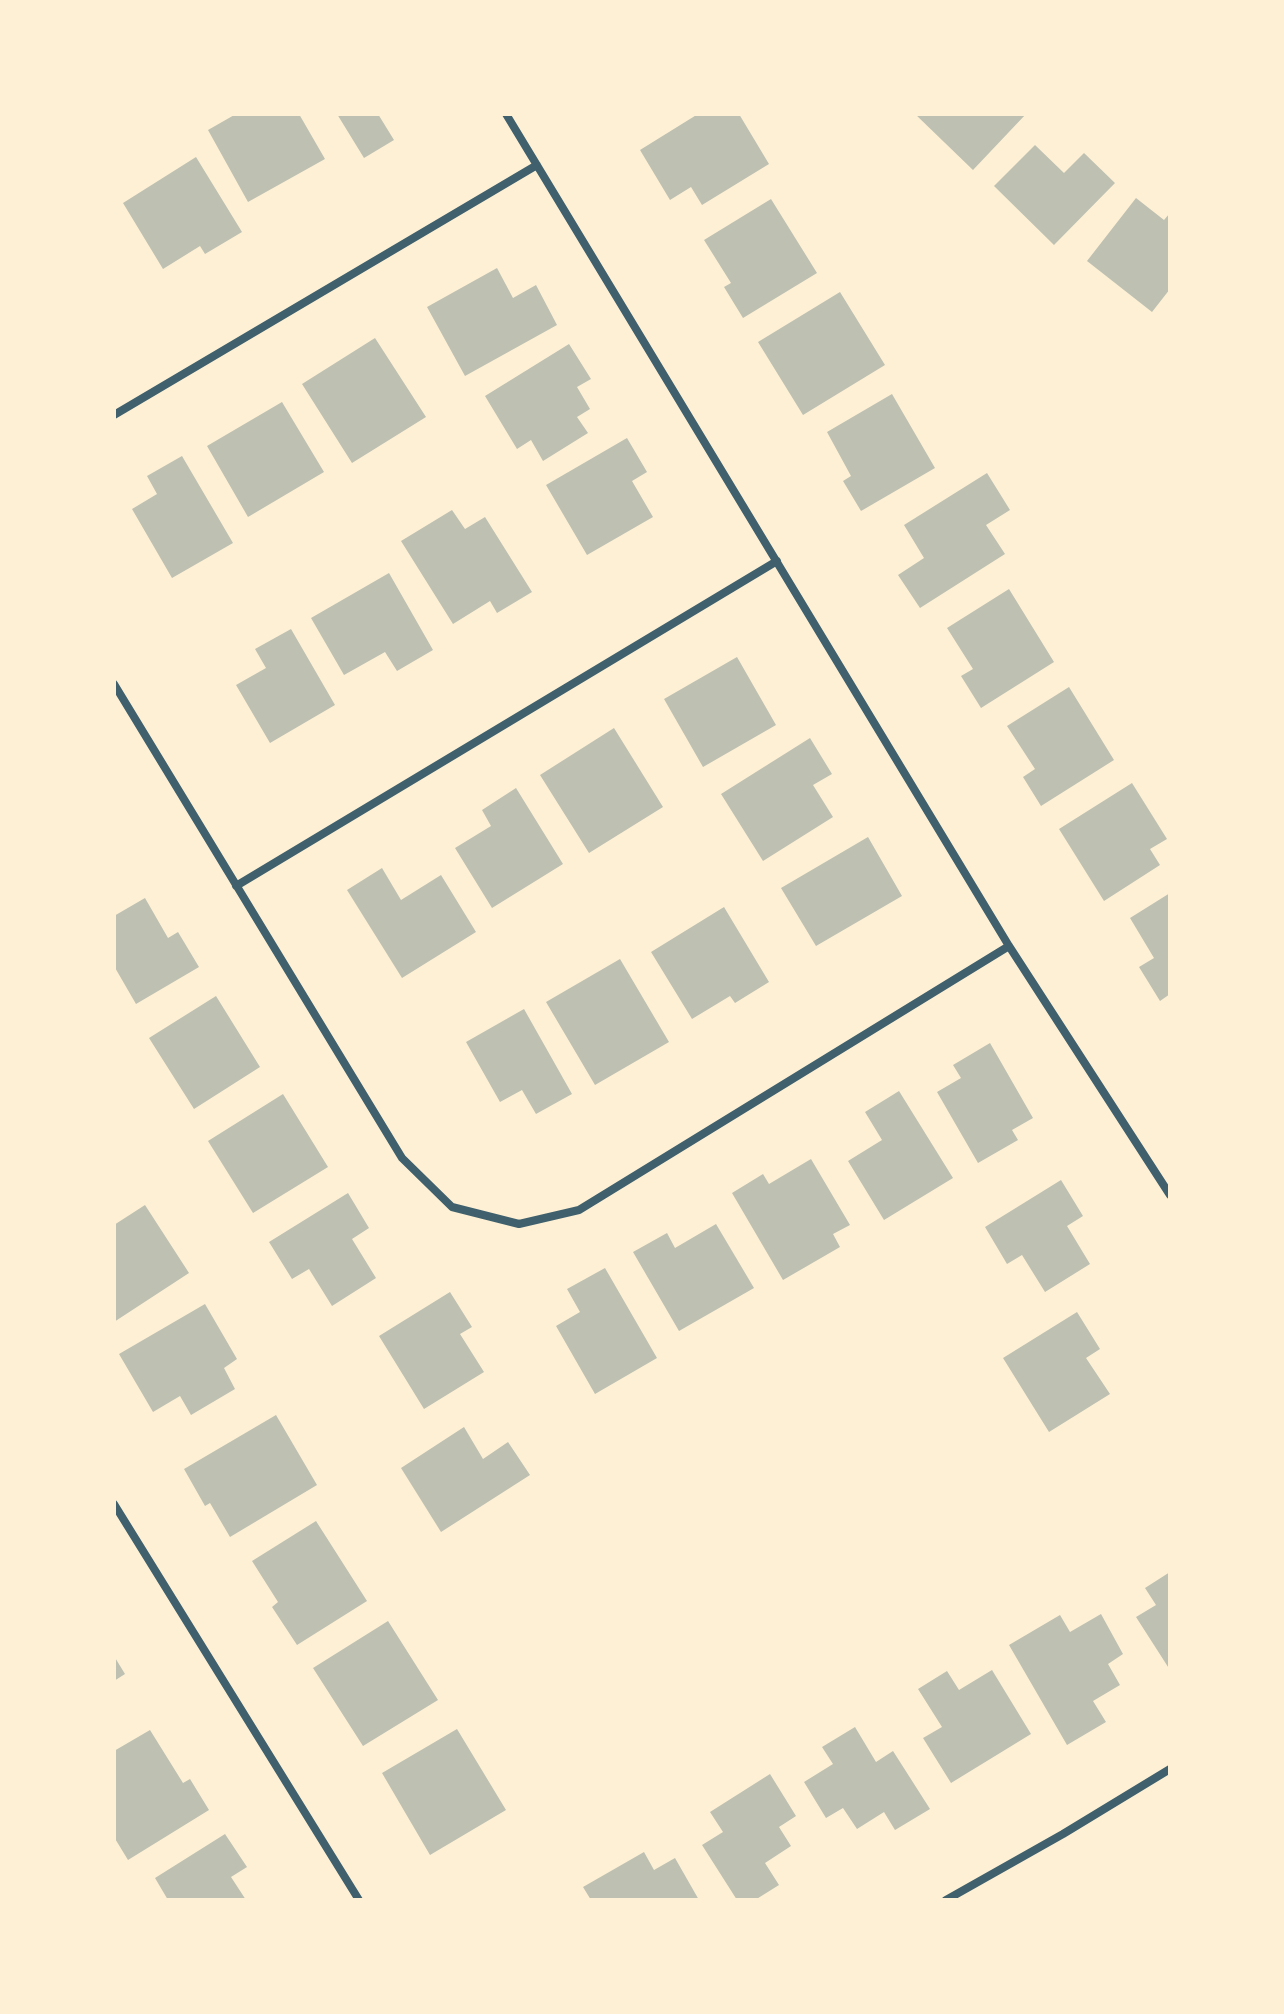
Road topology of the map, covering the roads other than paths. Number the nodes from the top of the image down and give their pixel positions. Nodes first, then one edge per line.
1 (506, 114) edge
2 (537, 165) junction
3 (114, 415) edge
4 (777, 561) junction
5 (114, 684) edge
6 (236, 886) junction
7 (1009, 946) junction
8 (1170, 1195) edge
9 (114, 1504) edge
10 (1170, 1769) edge
11 (359, 1900) edge
12 (946, 1900) edge

1 - 2 street
2 - 3 street
2 - 4 street
4 - 6 street
4 - 7 street
5 - 6 street
6 - 7 street
7 - 8 street
9 - 11 street
10 - 12 street

